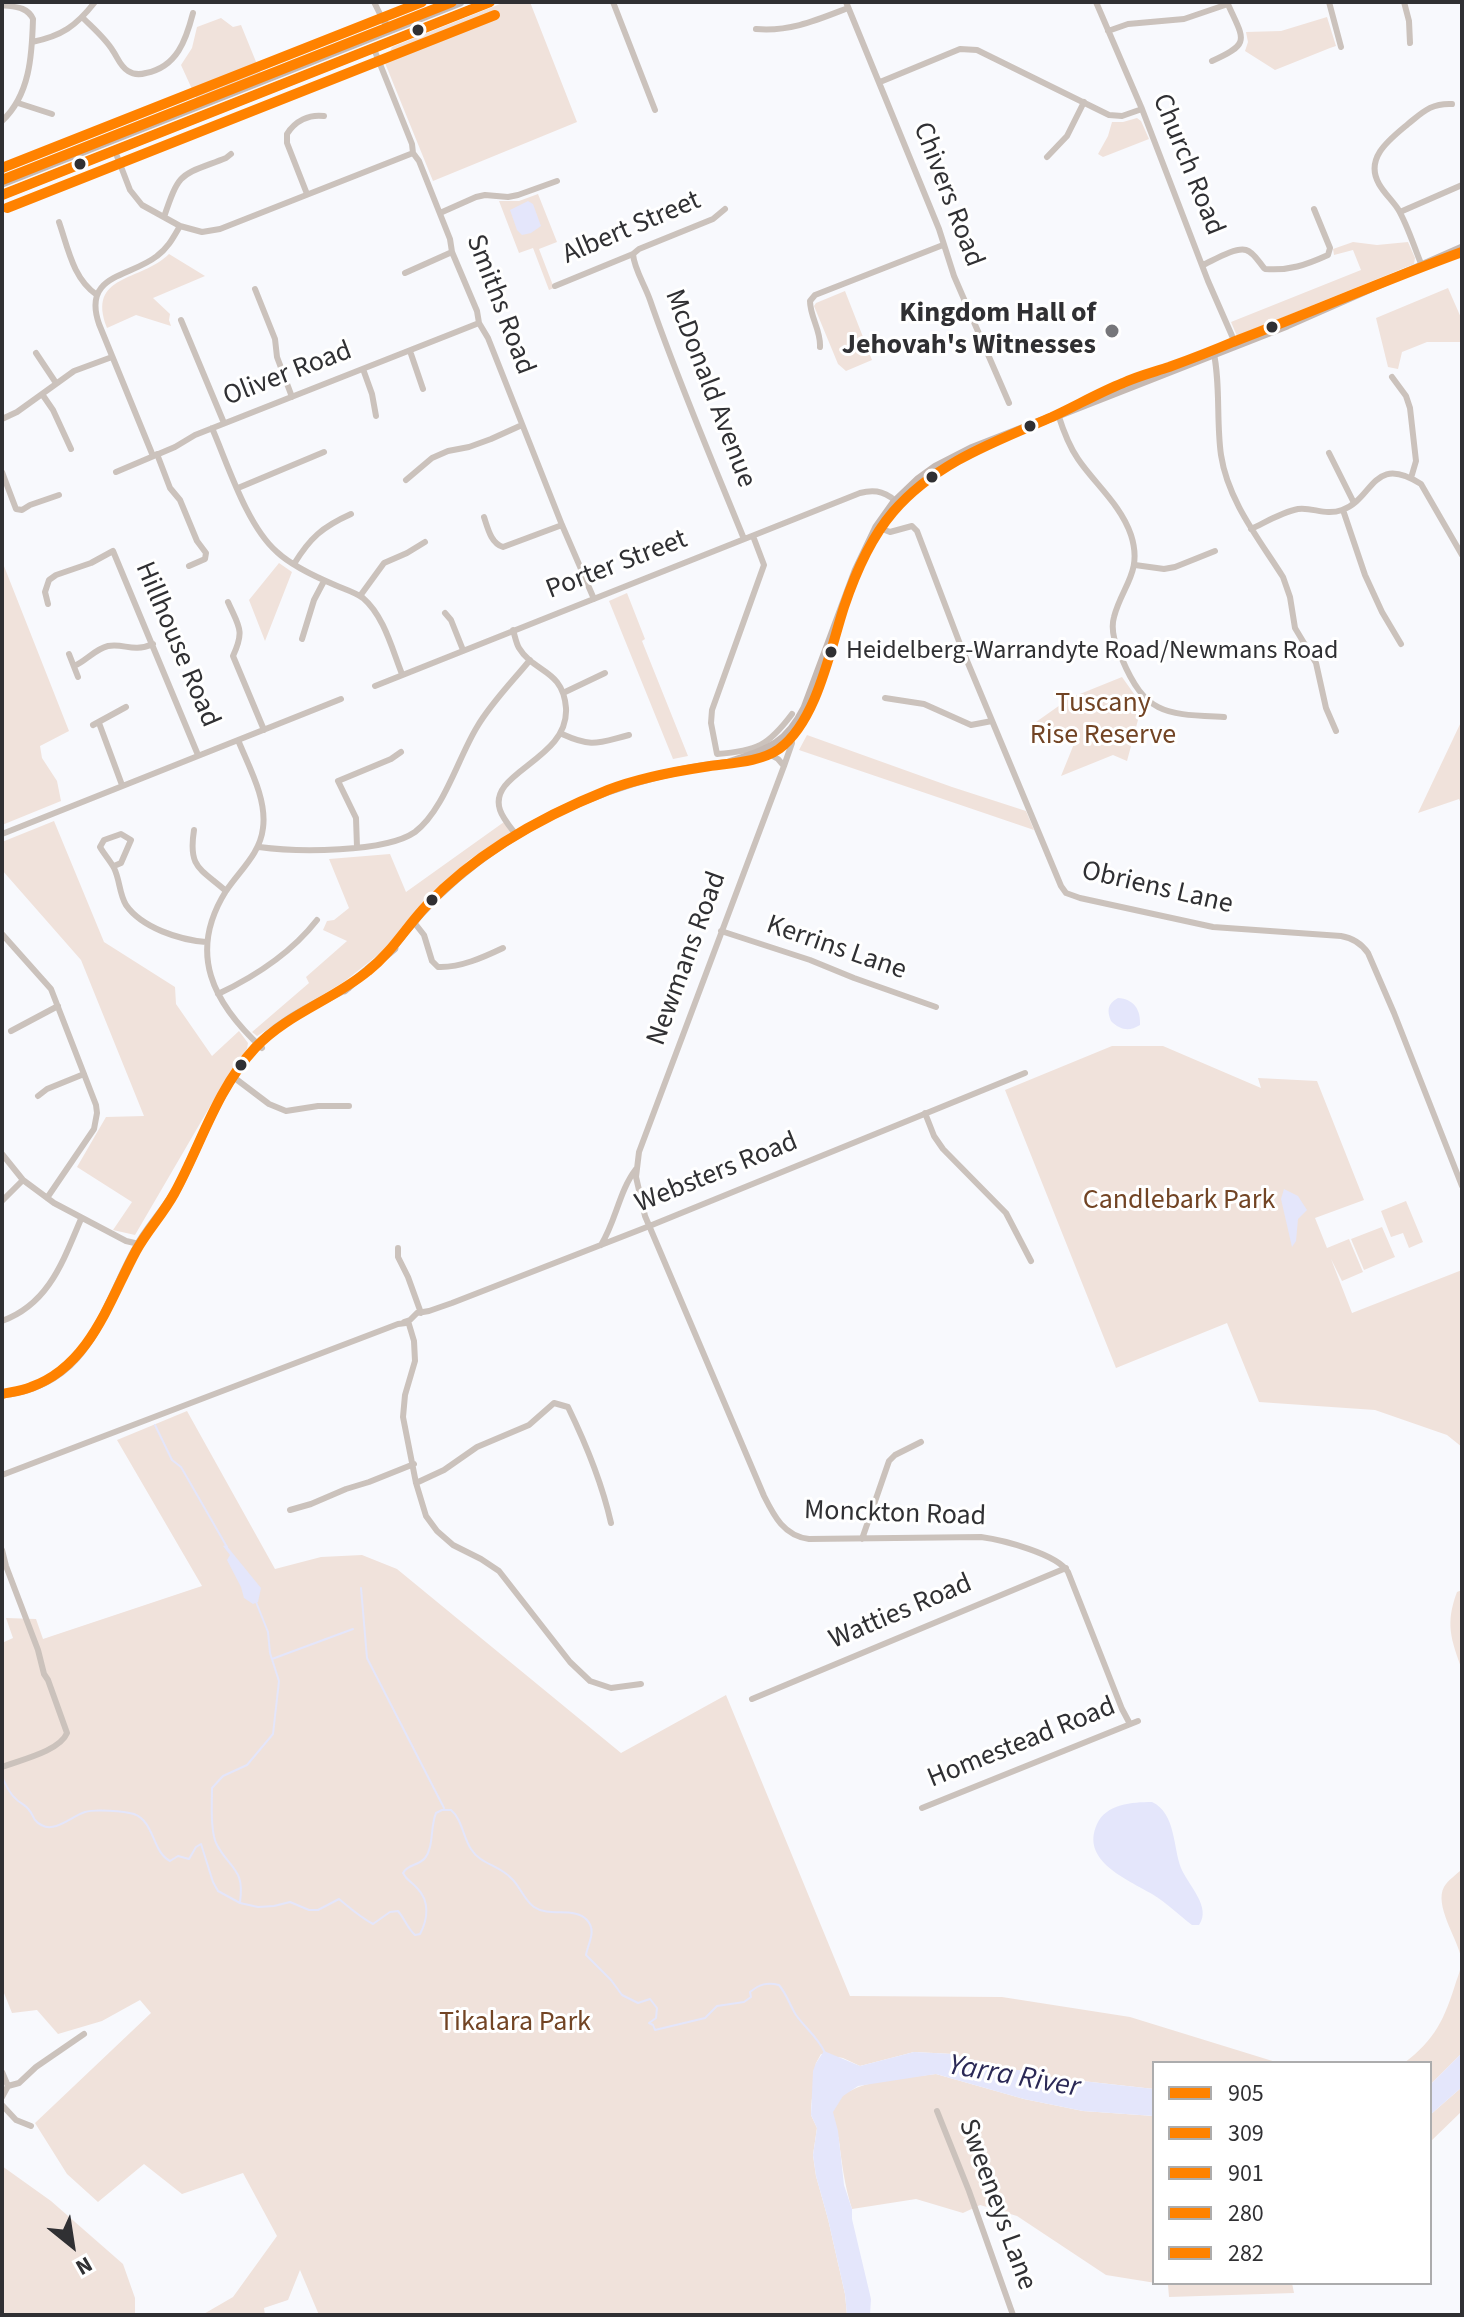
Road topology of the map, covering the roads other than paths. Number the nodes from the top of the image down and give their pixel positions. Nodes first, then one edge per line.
1 (95, 2) edge
2 (374, 2) edge
3 (460, 2) edge
4 (490, 2) edge
5 (613, 2) edge
6 (1096, 2) edge
7 (1329, 2) edge
8 (1404, 2) edge
9 (1228, 3) edge
10 (2, 5) edge
11 (847, 5) edge
12 (378, 12) junction
13 (193, 13) dead end
14 (83, 18) junction
15 (394, 29) junction
16 (756, 29) dead end
17 (1108, 31) junction
18 (373, 37) junction
19 (32, 42) junction
20 (1410, 43) dead end
21 (1341, 47) dead end
22 (374, 49) junction
23 (1212, 61) dead end
24 (880, 82) junction
25 (1084, 102) junction
26 (18, 103) junction
27 (1452, 104) dead end
28 (1142, 109) junction
29 (655, 110) dead end
30 (52, 114) dead end
31 (324, 116) dead end
32 (3, 119) edge
33 (115, 151) junction
34 (413, 153) junction
35 (231, 154) dead end
36 (1047, 157) dead end
37 (557, 181) dead end
38 (2, 183) edge
39 (1462, 185) edge
40 (307, 194) junction
41 (2, 195) edge
42 (725, 209) dead end
43 (1314, 209) dead end
44 (1400, 212) junction
45 (440, 213) junction
46 (164, 217) junction
47 (59, 222) dead end
48 (180, 226) junction
49 (1249, 240) dead end
50 (943, 245) junction
51 (1246, 250) junction
52 (1462, 250) edge
53 (452, 252) junction
54 (633, 254) junction
55 (1203, 265) junction
56 (1422, 266) junction
57 (405, 273) dead end
58 (555, 286) dead end
59 (255, 289) dead end
60 (97, 295) junction
61 (181, 320) dead end
62 (479, 323) junction
63 (1235, 343) junction
64 (820, 347) dead end
65 (410, 351) junction
66 (1214, 352) junction
67 (36, 353) dead end
68 (112, 357) junction
69 (363, 369) junction
70 (1392, 377) dead end
71 (56, 383) junction
72 (423, 389) dead end
73 (42, 394) junction
74 (292, 397) junction
75 (1009, 403) dead end
76 (1058, 414) junction
77 (376, 416) dead end
78 (2, 419) edge
79 (224, 423) junction
80 (522, 425) junction
81 (212, 428) junction
82 (71, 449) dead end
83 (324, 452) dead end
84 (1329, 453) dead end
85 (155, 455) junction
86 (2, 472) edge
87 (116, 472) dead end
88 (1411, 478) junction
89 (406, 480) dead end
90 (238, 488) junction
91 (59, 495) dead end
92 (896, 503) junction
93 (1354, 503) junction
94 (1343, 510) junction
95 (351, 514) dead end
96 (484, 517) dead end
97 (562, 525) junction
98 (879, 527) junction
99 (1251, 529) junction
100 (753, 536) junction
101 (744, 539) junction
102 (425, 542) dead end
103 (1215, 551) dead end
104 (1462, 555) edge
105 (294, 564) junction
106 (1135, 565) junction
107 (189, 566) dead end
108 (324, 581) junction
109 (360, 596) junction
110 (592, 600) junction
111 (228, 602) dead end
112 (48, 604) dead end
113 (445, 613) dead end
114 (513, 630) junction
115 (302, 639) dead end
116 (153, 644) junction
117 (1401, 644) dead end
118 (463, 650) junction
119 (69, 654) dead end
120 (530, 660) junction
121 (74, 666) junction
122 (605, 673) dead end
123 (402, 674) junction
124 (78, 677) dead end
125 (375, 686) dead end
126 (563, 693) junction
127 (885, 698) dead end
128 (341, 699) dead end
129 (126, 707) dead end
130 (792, 714) dead end
131 (1224, 717) dead end
132 (992, 721) junction
133 (264, 730) junction
134 (1336, 731) dead end
135 (562, 734) junction
136 (629, 735) dead end
137 (791, 736) junction
138 (238, 740) junction
139 (401, 752) dead end
140 (769, 754) junction
141 (198, 755) junction
142 (729, 763) junction
143 (784, 766) junction
144 (122, 785) junction
145 (194, 830) dead end
146 (2, 834) edge
147 (517, 836) junction
148 (259, 847) junction
149 (357, 847) junction
150 (114, 866) junction
151 (226, 891) junction
152 (317, 920) dead end
153 (414, 923) junction
154 (721, 931) junction
155 (2, 934) edge
156 (206, 942) junction
157 (503, 948) dead end
158 (218, 994) junction
159 (58, 1006) junction
160 (936, 1007) dead end
161 (11, 1031) dead end
162 (260, 1046) junction
163 (1025, 1073) dead end
164 (84, 1074) junction
165 (234, 1078) junction
166 (38, 1096) dead end
167 (349, 1106) dead end
168 (925, 1113) junction
169 (2, 1154) edge
170 (636, 1169) junction
171 (23, 1180) junction
172 (1462, 1186) edge
173 (47, 1198) junction
174 (2, 1201) edge
175 (81, 1219) junction
176 (649, 1226) junction
177 (609, 1232) junction
178 (617, 1238) junction
179 (136, 1243) junction
180 (601, 1245) junction
181 (398, 1248) dead end
182 (1031, 1261) dead end
183 (422, 1312) junction
184 (2, 1321) edge
185 (407, 1322) junction
186 (2, 1394) edge
187 (921, 1442) dead end
188 (414, 1464) junction
189 (2, 1475) edge
190 (416, 1483) junction
191 (290, 1510) dead end
192 (611, 1523) dead end
193 (862, 1539) junction
194 (3, 1553) edge
195 (1066, 1568) junction
196 (641, 1684) dead end
197 (752, 1699) dead end
198 (1138, 1721) dead end
199 (1130, 1724) junction
200 (2, 1767) edge
201 (922, 1808) dead end
202 (84, 2034) dead end
203 (62, 2038) dead end
204 (64, 2047) junction
205 (2, 2072) edge
206 (8, 2086) junction
207 (2, 2097) edge
208 (2, 2105) edge
209 (937, 2111) dead end
210 (31, 2126) dead end
211 (1013, 2315) edge

1 - 14 street
2 - 12 street
3 - 15 main road
4 - 22 main road
5 - 29 street
6 - 17 street, Church Road
7 - 21 street
8 - 20 street
9 - 17 street
9 - 23 street
10 - 19 street
11 - 16 street
11 - 24 street, Chivers Road
12 - 15 street
12 - 18 street
13 - 14 street
14 - 19 street
15 - 18 main road
17 - 28 street, Church Road
18 - 22 main road
18 - 38 main road
19 - 26 street
22 - 33 main road
22 - 34 street, Smiths Road
24 - 25 street
24 - 50 street, Chivers Road
25 - 28 street
25 - 36 street
26 - 30 street
26 - 32 street
27 - 44 street
28 - 55 street, Church Road
31 - 40 street
33 - 41 main road
33 - 46 street
34 - 40 street
34 - 45 street, Smiths Road
35 - 46 street
37 - 45 street
39 - 44 street
40 - 48 street
42 - 54 street, Albert Street
43 - 51 street
44 - 56 street
45 - 53 street, Smiths Road
46 - 48 street
47 - 60 street
48 - 60 street
49 - 51 street
50 - 64 street
50 - 75 street, Chivers Road
51 - 55 street
52 - 56 main road
53 - 57 street
53 - 62 street, Smiths Road
54 - 58 street, Albert Street
54 - 101 street, McDonald Avenue
55 - 63 street, Church Road
56 - 63 main road
59 - 74 street
60 - 68 street
61 - 79 street
62 - 65 street, Oliver Road
62 - 80 street, Smiths Road
63 - 66 main road
65 - 69 street, Oliver Road
65 - 72 street
66 - 76 main road
66 - 99 street
67 - 71 street
68 - 71 street
68 - 85 street
69 - 74 street, Oliver Road
69 - 77 street
70 - 88 street
71 - 73 street
73 - 78 street
73 - 82 street
74 - 79 street, Oliver Road
76 - 92 main road
76 - 106 street
79 - 81 street, Oliver Road
80 - 89 street
80 - 97 street, Smiths Road
81 - 85 street, Oliver Road
81 - 90 street
83 - 90 street
84 - 93 street
85 - 87 street, Oliver Road
85 - 107 street
86 - 91 street
88 - 93 street
88 - 104 street
90 - 105 street
92 - 98 main road, Newmans Road
92 - 100 street, Porter Street
93 - 94 street
94 - 99 street
94 - 117 street
95 - 105 street
96 - 97 street
97 - 110 street, Smiths Road
98 - 132 street, Obriens Lane
98 - 137 main road, Newmans Road
99 - 134 street
100 - 101 street, Porter Street
100 - 130 street
101 - 110 street, Porter Street
102 - 109 street
103 - 106 street
105 - 108 street
106 - 131 street
108 - 109 street
108 - 115 street
109 - 123 street
110 - 114 street, Porter Street
111 - 133 street
112 - 116 street, Hillhouse Road
113 - 118 street
114 - 118 street, Porter Street
114 - 120 street
116 - 121 street
116 - 141 street, Hillhouse Road
118 - 123 street, Porter Street
119 - 121 street
120 - 126 street
120 - 149 street
121 - 124 street
122 - 126 street
123 - 125 street, Porter Street
126 - 135 street
127 - 132 street
128 - 133 street
129 - 144 street
132 - 172 street, Obriens Lane
133 - 138 street
135 - 136 street
135 - 147 street
137 - 140 main road
137 - 142 main road
137 - 143 street, Newmans Road
138 - 141 street
138 - 148 street
139 - 149 street
140 - 142 main road
140 - 143 street
141 - 144 street
142 - 147 main road
143 - 154 street, Newmans Road
144 - 146 street
145 - 151 street
147 - 153 main road
148 - 149 street
148 - 151 street
150 - 150 street
150 - 156 street
151 - 156 street
152 - 158 street
153 - 157 street
153 - 162 main road
154 - 160 street, Kerrins Lane
154 - 170 street, Newmans Road
155 - 159 street
156 - 158 street
158 - 162 street
159 - 161 street
159 - 164 street
162 - 165 main road
163 - 168 street, Websters Road
164 - 166 street
164 - 173 street
165 - 167 street
165 - 179 main road
168 - 176 street, Websters Road
168 - 182 street
169 - 171 street
170 - 176 street, Newmans Road
170 - 177 street, Newmans Road
171 - 173 street
171 - 174 street
173 - 175 street
175 - 179 street
175 - 184 street
176 - 178 street, Websters Road
176 - 193 street, Monckton Road
177 - 178 street
177 - 180 street, Newmans Road
178 - 180 street, Websters Road
179 - 186 main road
180 - 183 street, Websters Road
181 - 183 street
183 - 185 street, Websters Road
185 - 188 street
185 - 189 street, Websters Road
187 - 193 street
188 - 190 street
188 - 191 street
190 - 192 street
190 - 196 street
193 - 195 street, Monckton Road
194 - 200 street
195 - 197 street, Watties Road
195 - 199 street
198 - 199 street, Homestead Road
199 - 201 street, Homestead Road
202 - 204 street
203 - 204 street
204 - 206 street
205 - 206 street
206 - 207 street
208 - 210 street
209 - 211 street, Sweeneys Lane

